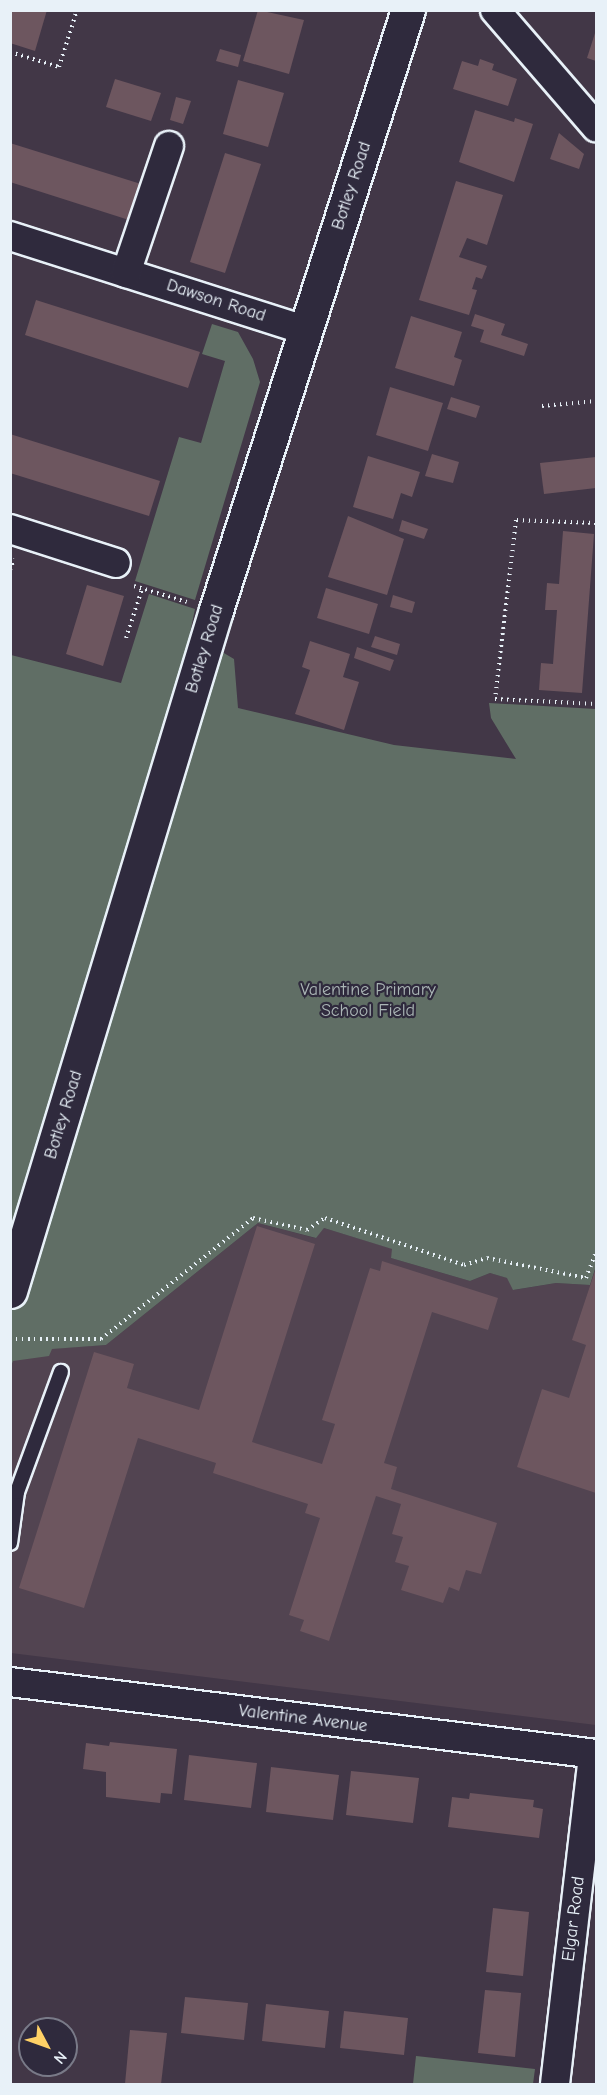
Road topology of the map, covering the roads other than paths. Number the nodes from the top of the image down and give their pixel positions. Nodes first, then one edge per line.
1 (408, 10) edge
2 (495, 10) edge
3 (597, 127) edge
4 (169, 146) dead end
5 (10, 236) edge
6 (126, 273) junction
7 (305, 330) junction
8 (10, 529) edge
9 (116, 563) road end
10 (10, 1291) edge
11 (61, 1372) dead end
12 (10, 1543) edge
13 (10, 1682) edge
14 (595, 1754) edge
15 (555, 2085) edge

1 - 7 main road, Botley Road
2 - 3 street
4 - 6 street
5 - 6 street, Dawson Road
6 - 7 street, Dawson Road
7 - 10 main road, Botley Road
8 - 9 street
11 - 12 lane
13 - 14 street, Valentine Avenue
14 - 15 street, Elgar Road

